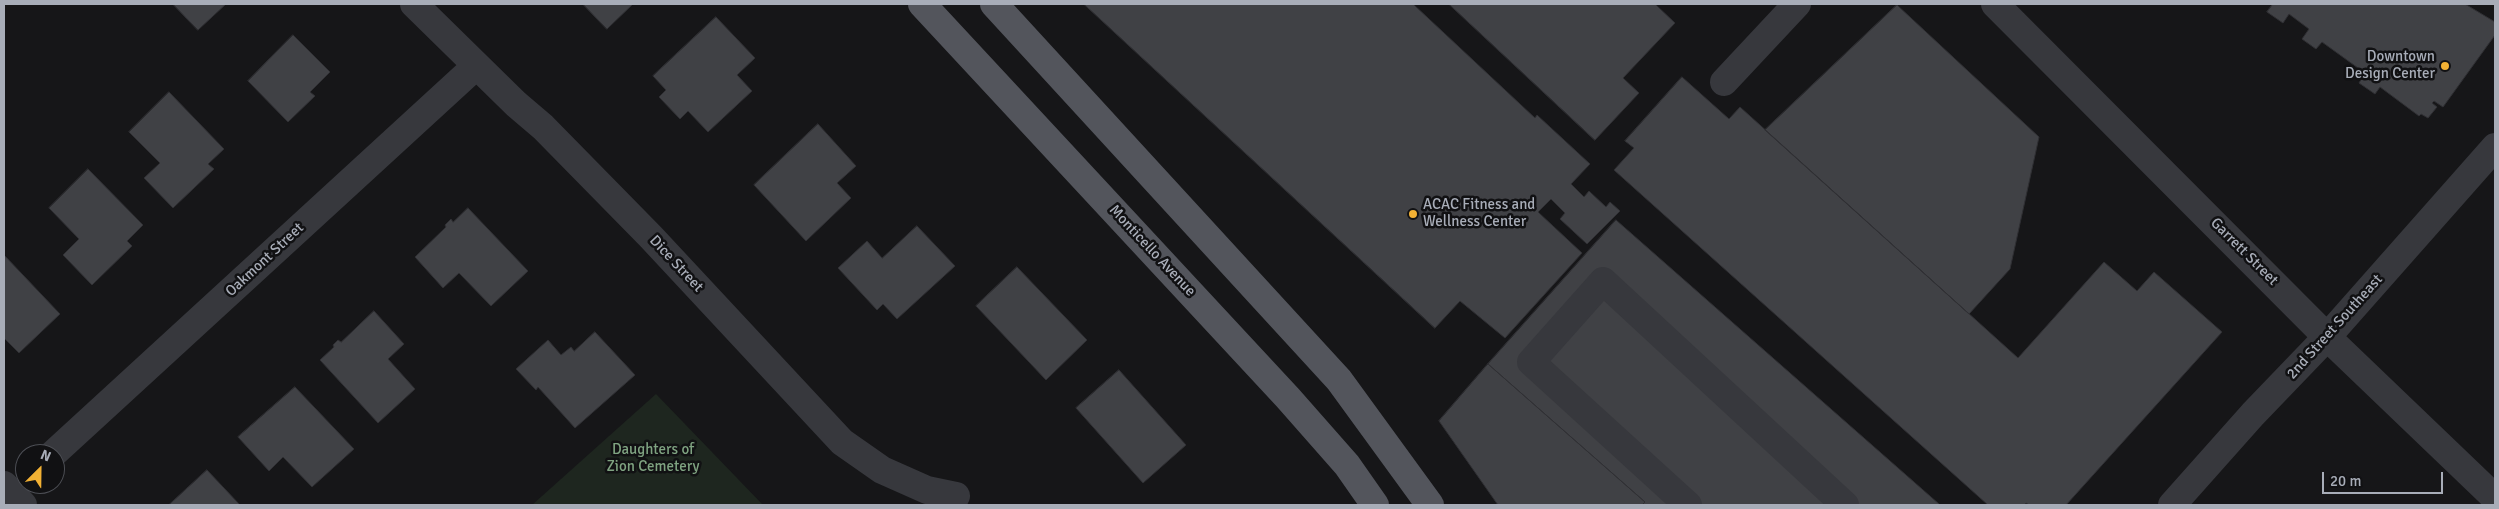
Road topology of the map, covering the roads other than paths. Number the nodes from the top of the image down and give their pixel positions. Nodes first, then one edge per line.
1 (414, 4) edge
2 (922, 4) edge
3 (994, 4) edge
4 (1797, 4) edge
5 (2011, 9) edge
6 (476, 66) junction
7 (1724, 82) dead end
8 (2495, 147) edge
9 (2327, 337) junction
10 (64, 444) edge
11 (956, 496) dead end
12 (2495, 498) edge
13 (1375, 505) edge
14 (1430, 505) edge
15 (1688, 505) edge
16 (1845, 505) edge
17 (2172, 505) edge

1 - 6 street, Dice Street
2 - 13 main road, Monticello Avenue
3 - 14 main road
4 - 7 street
5 - 9 street, Garrett Street
6 - 10 street, Oakmont Street
6 - 11 street, Dice Street
8 - 9 street, 2nd Street Southeast
9 - 12 street, Garrett Street
9 - 17 street, 2nd Street Southeast
15 - 16 street

